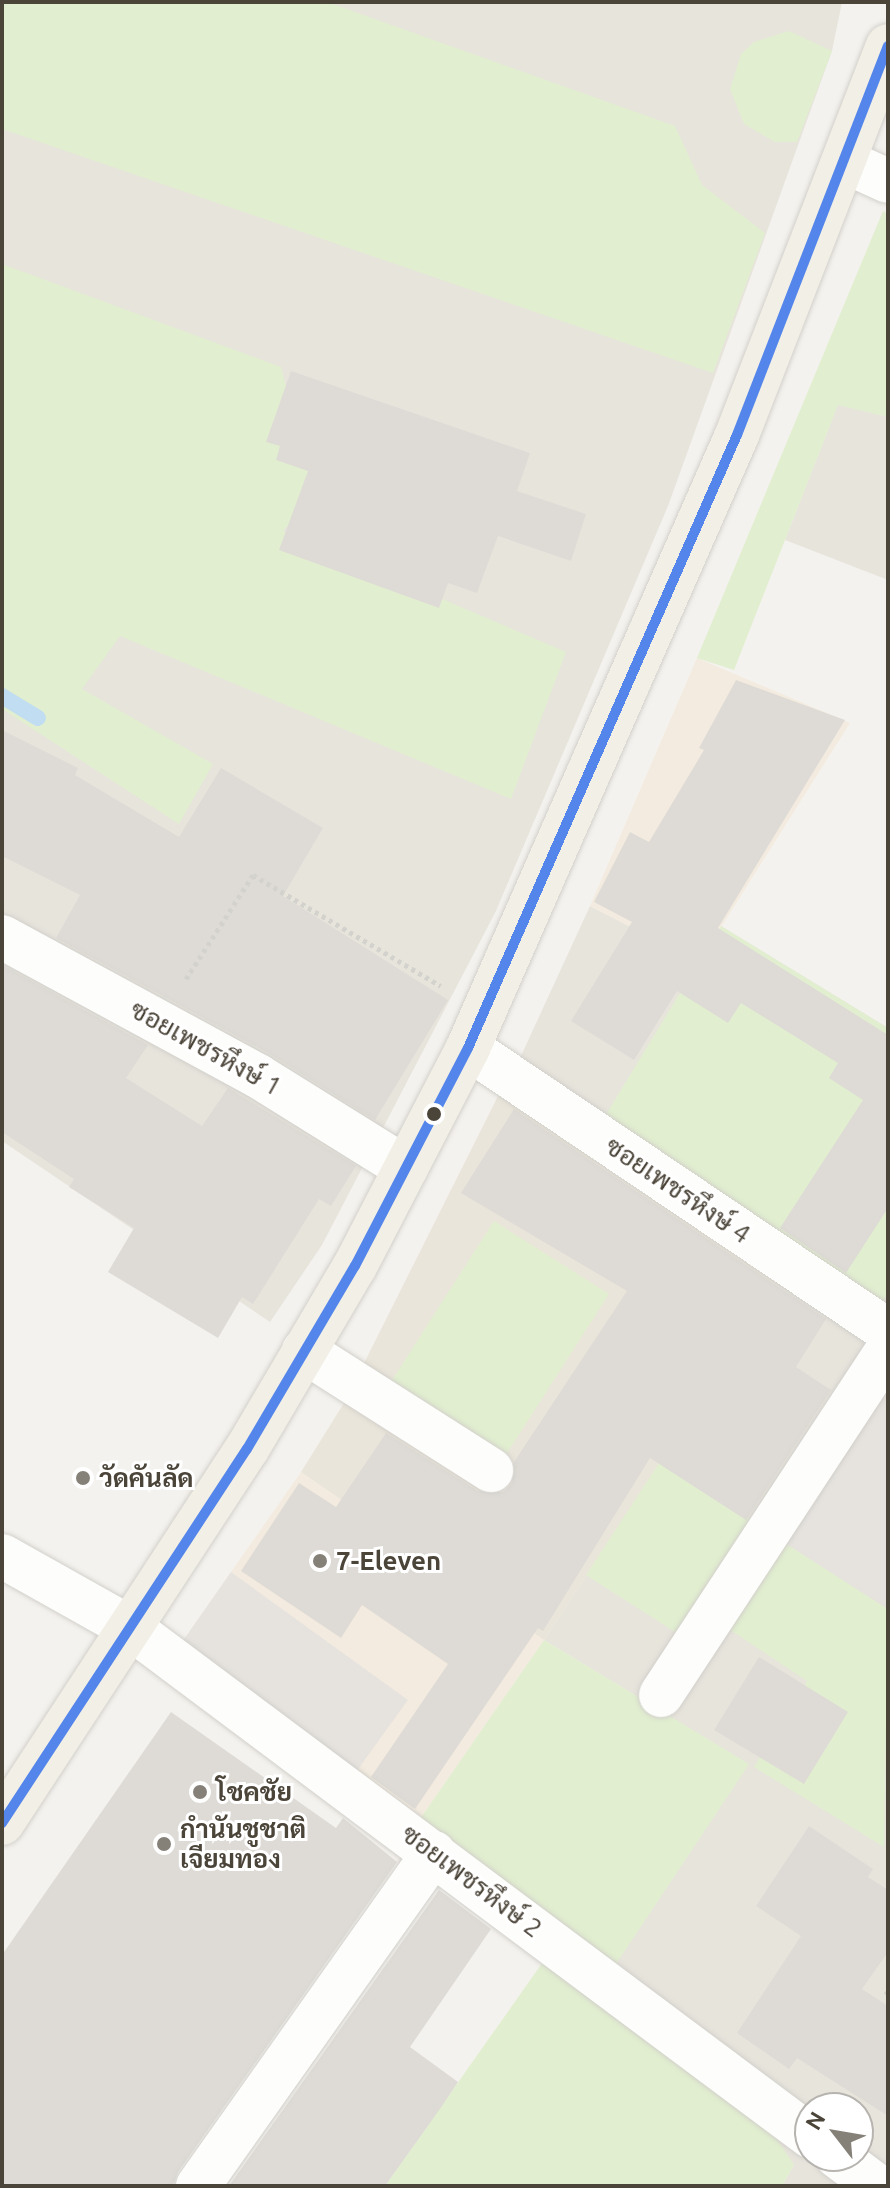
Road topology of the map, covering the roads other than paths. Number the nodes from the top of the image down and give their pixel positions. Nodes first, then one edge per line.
1 (888, 46) edge
2 (844, 161) junction
3 (888, 181) edge
4 (2, 937) edge
5 (468, 1048) junction
6 (406, 1168) junction
7 (888, 1331) edge
8 (888, 1349) edge
9 (304, 1351) junction
10 (491, 1470) dead end
11 (2, 1556) edge
12 (132, 1629) junction
13 (661, 1695) dead end
14 (2, 1823) edge
15 (434, 1853) junction
16 (794, 2124) edge
17 (858, 2172) edge
18 (198, 2186) edge
19 (877, 2186) edge

1 - 2 main road
2 - 3 street
2 - 5 main road
4 - 6 street, ซอยเพชรหึงษ์ 1
5 - 6 main road
5 - 7 street, ซอยเพชรหึงษ์ 4
6 - 9 main road
8 - 13 street
9 - 10 street
9 - 12 main road
11 - 12 street, ซอยเพชรหึงษ์ 2
12 - 14 main road
12 - 15 street, ซอยเพชรหึงษ์ 2
15 - 16 street, ซอยเพชรหึงษ์ 2
15 - 18 street
17 - 19 street

